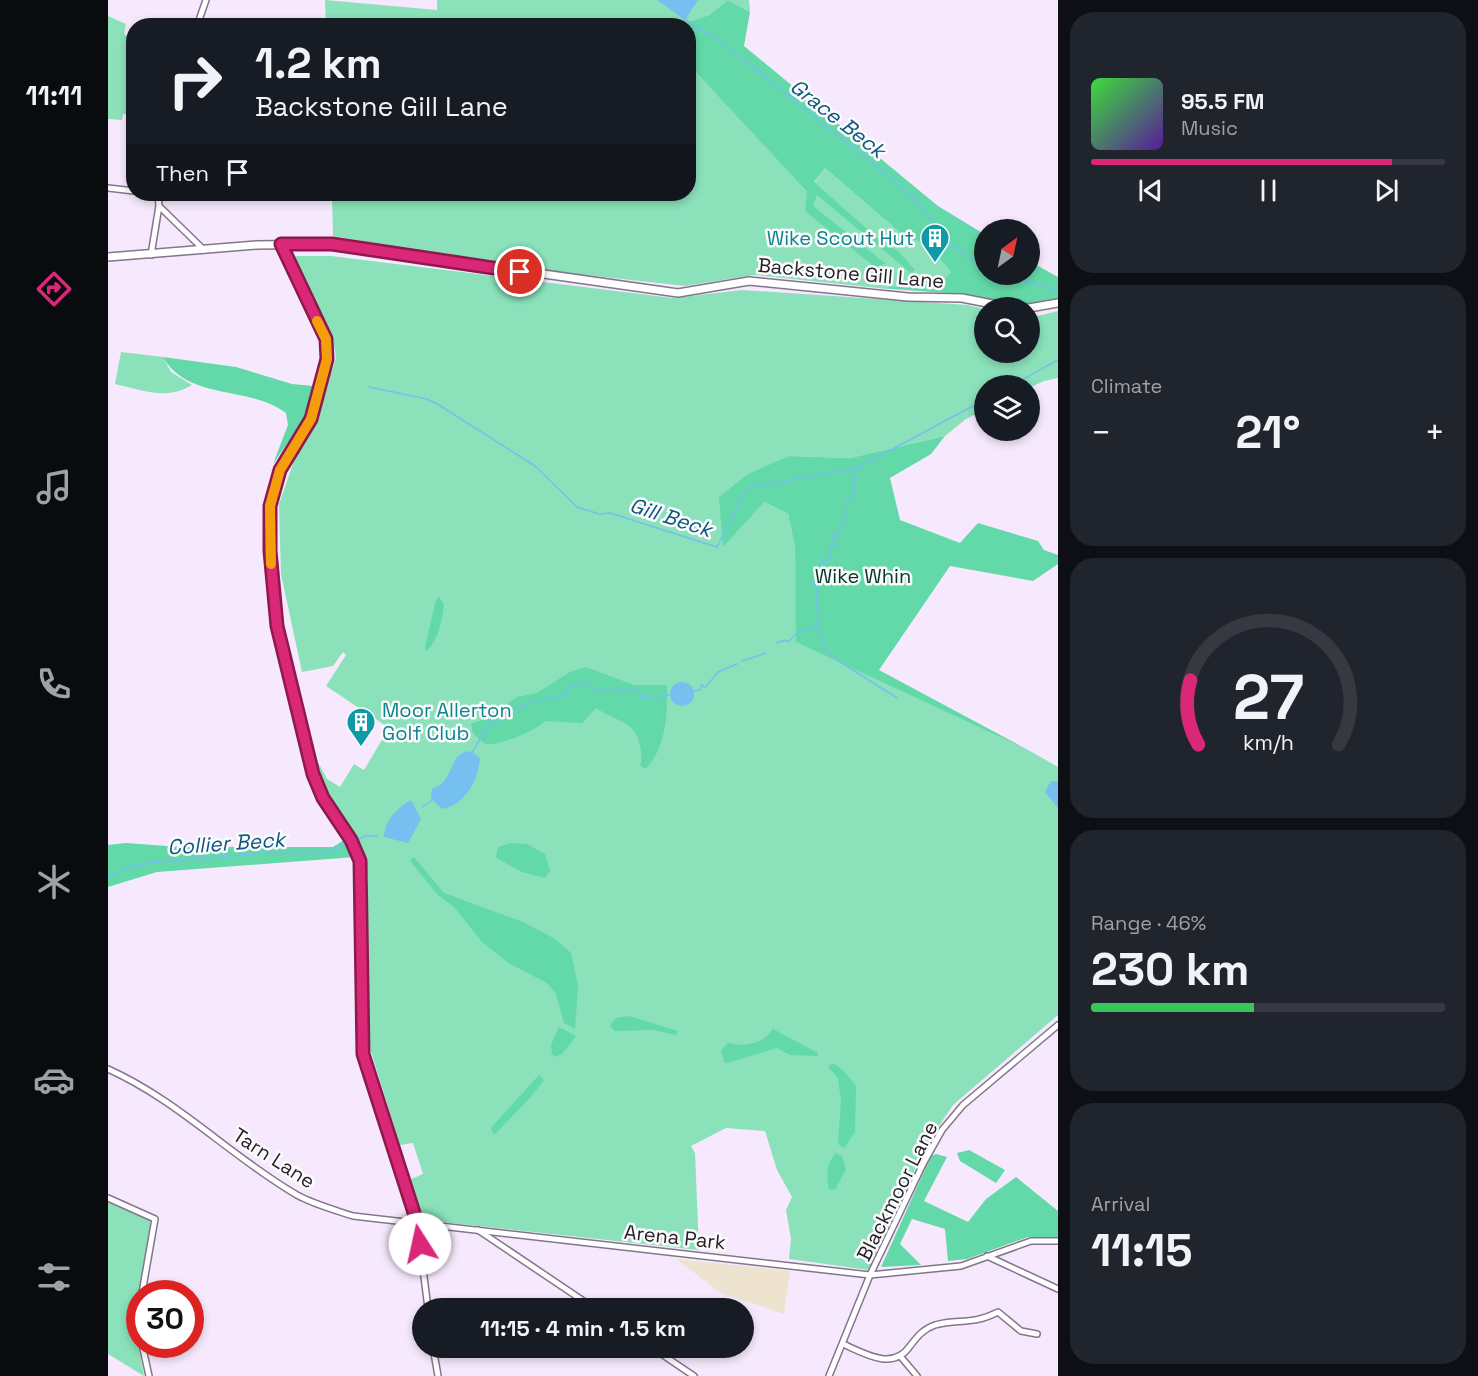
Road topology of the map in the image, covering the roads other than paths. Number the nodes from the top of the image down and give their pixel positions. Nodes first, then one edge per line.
1 (206, 0) edge
2 (200, 18) edge
3 (108, 188) edge
4 (126, 190) edge
5 (159, 201) edge
6 (159, 206) junction
7 (281, 244) junction
8 (204, 250) junction
9 (151, 255) junction
10 (108, 257) edge
11 (974, 300) edge
12 (1058, 303) edge
13 (1040, 306) edge
14 (1058, 1025) edge
15 (108, 1069) edge
16 (108, 1198) edge
17 (417, 1222) junction
18 (477, 1229) junction
19 (1058, 1240) edge
20 (987, 1256) junction
21 (870, 1275) junction
22 (144, 1280) edge
23 (1058, 1289) edge
24 (427, 1298) edge
25 (579, 1298) edge
26 (1037, 1334) dead end
27 (843, 1344) junction
28 (901, 1357) junction
29 (145, 1358) edge
30 (435, 1358) edge
31 (667, 1358) edge
32 (149, 1376) edge
33 (438, 1376) edge
34 (694, 1376) edge
35 (829, 1376) edge
36 (917, 1376) edge

1 - 2 street
3 - 4 street
5 - 6 street
6 - 8 street
6 - 9 street
7 - 8 street, Backstone Gill Lane
7 - 11 street, Backstone Gill Lane
7 - 17 street
8 - 9 street, Backstone Gill Lane
9 - 10 street, Backstone Gill Lane
12 - 13 street
14 - 21 street, Blackmoor Lane
15 - 17 street, Tarn Lane
16 - 22 street
17 - 18 street, Tarn Lane
17 - 24 street
18 - 21 street, Arena Park
18 - 25 street
19 - 20 street, Arena Park
20 - 21 street, Arena Park
20 - 23 street
21 - 27 street, Blackmoor Lane
26 - 28 street
27 - 28 street
27 - 35 street, Blackmoor Lane
28 - 36 street
29 - 32 street
30 - 33 street
31 - 34 street

